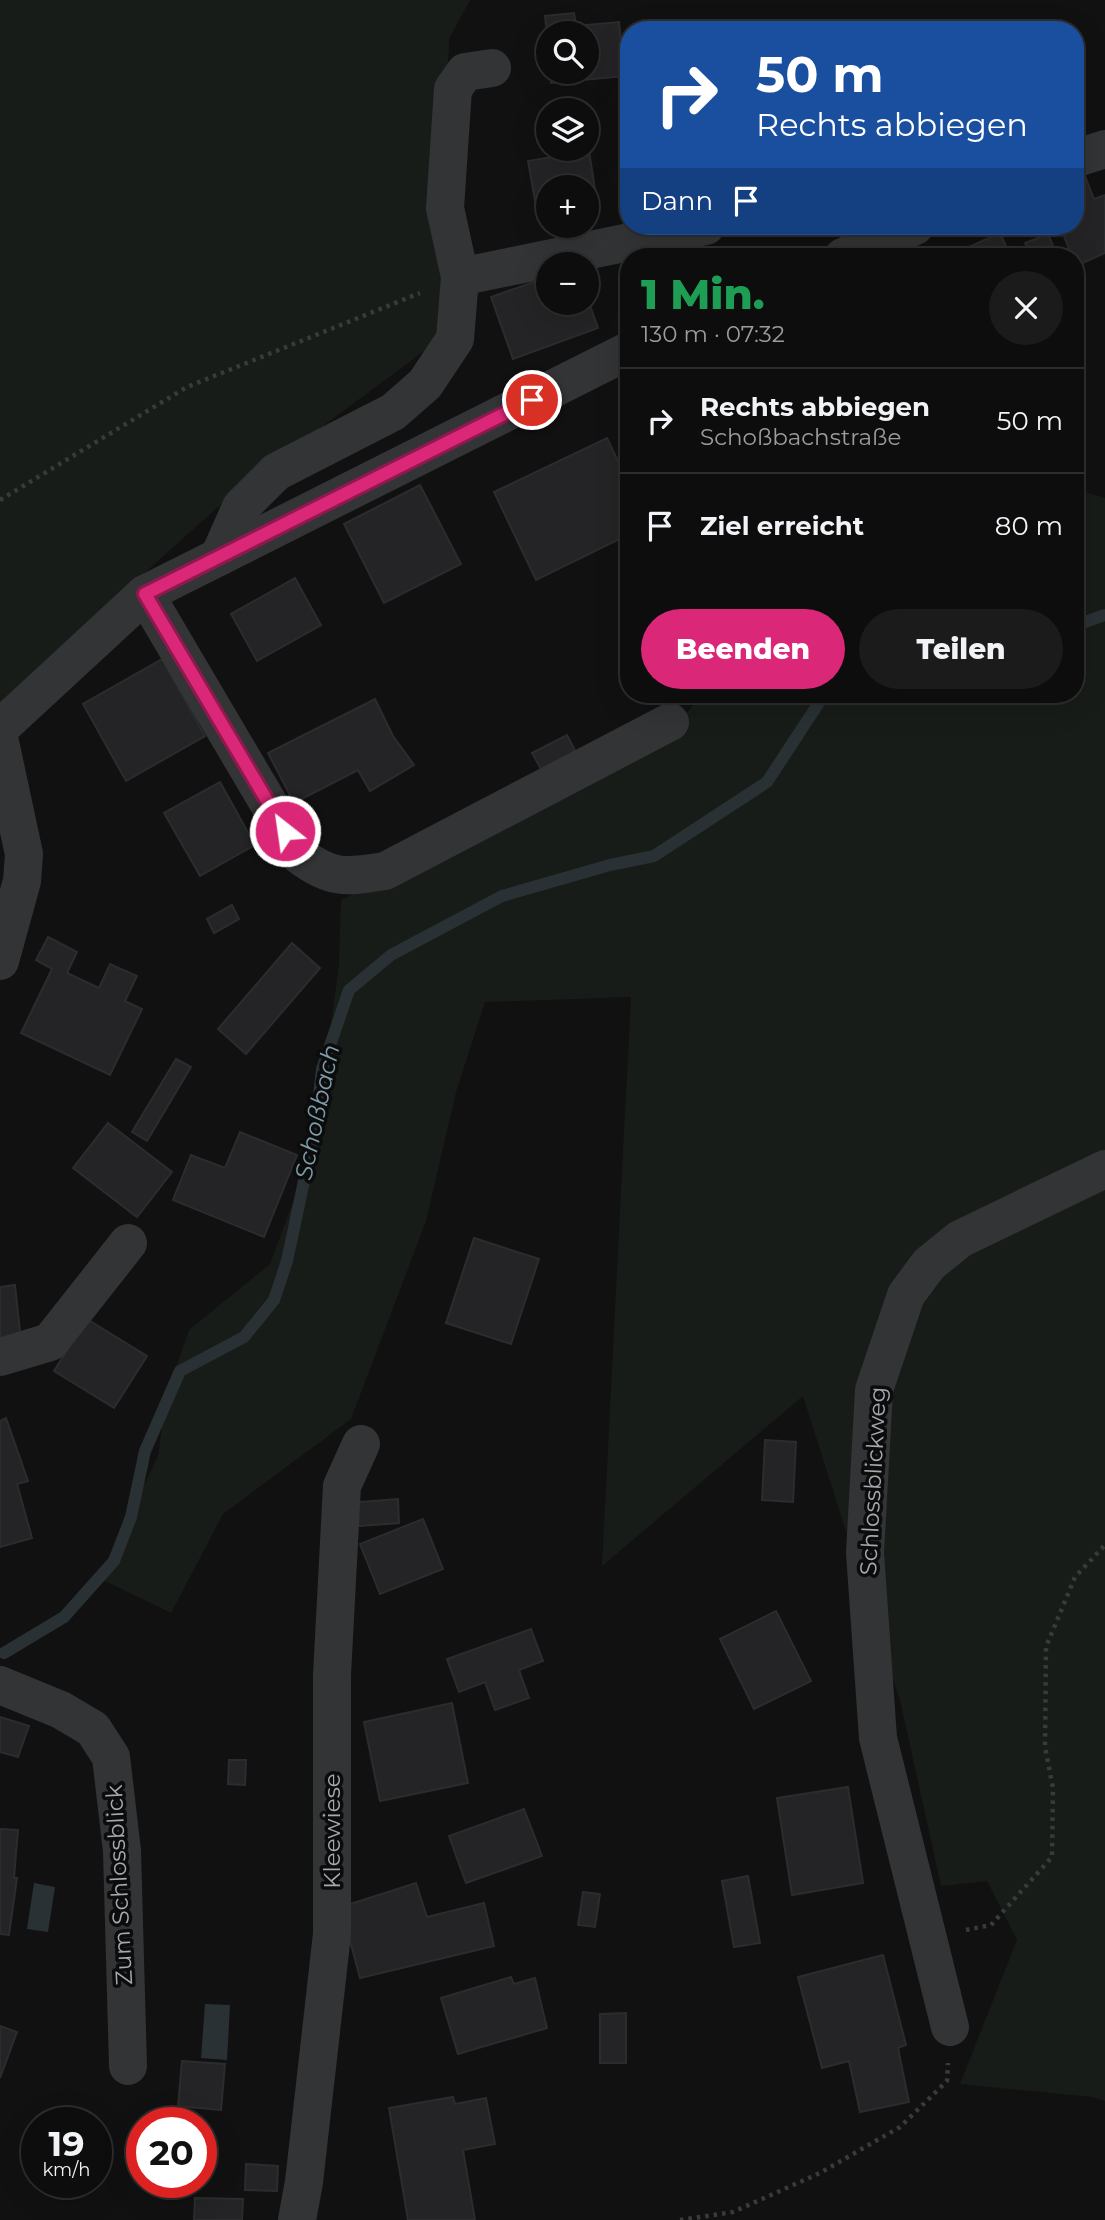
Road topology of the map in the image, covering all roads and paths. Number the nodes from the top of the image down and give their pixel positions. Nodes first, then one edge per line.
1 (492, 68) dead end
2 (1105, 149) edge
3 (1084, 156) edge
4 (663, 235) edge
5 (894, 235) edge
6 (863, 248) edge
7 (460, 277) junction
8 (620, 355) edge
9 (0, 500) edge
10 (219, 557) junction
11 (145, 594) junction
12 (670, 722) dead end
13 (0, 727) edge
14 (0, 743) edge
15 (0, 961) edge
16 (1105, 1169) edge
17 (128, 1242) dead end
18 (0, 1357) edge
19 (361, 1444) dead end
20 (1105, 1545) edge
21 (0, 1685) edge
22 (927, 1938) junction
23 (950, 2026) joint
24 (128, 2066) dead end
25 (297, 2220) edge
26 (680, 2220) edge

1 - 7 street
2 - 3 street
4 - 7 street
5 - 6 street
7 - 9 path
7 - 10 street
8 - 10 street
10 - 11 street
11 - 12 street
11 - 13 street
14 - 15 street
16 - 22 street, Schlossblickweg
17 - 18 street
19 - 25 street, Kleewiese
20 - 22 path
21 - 24 street, Zum Schlossblick
22 - 23 street, Schlossblickweg
23 - 26 path

